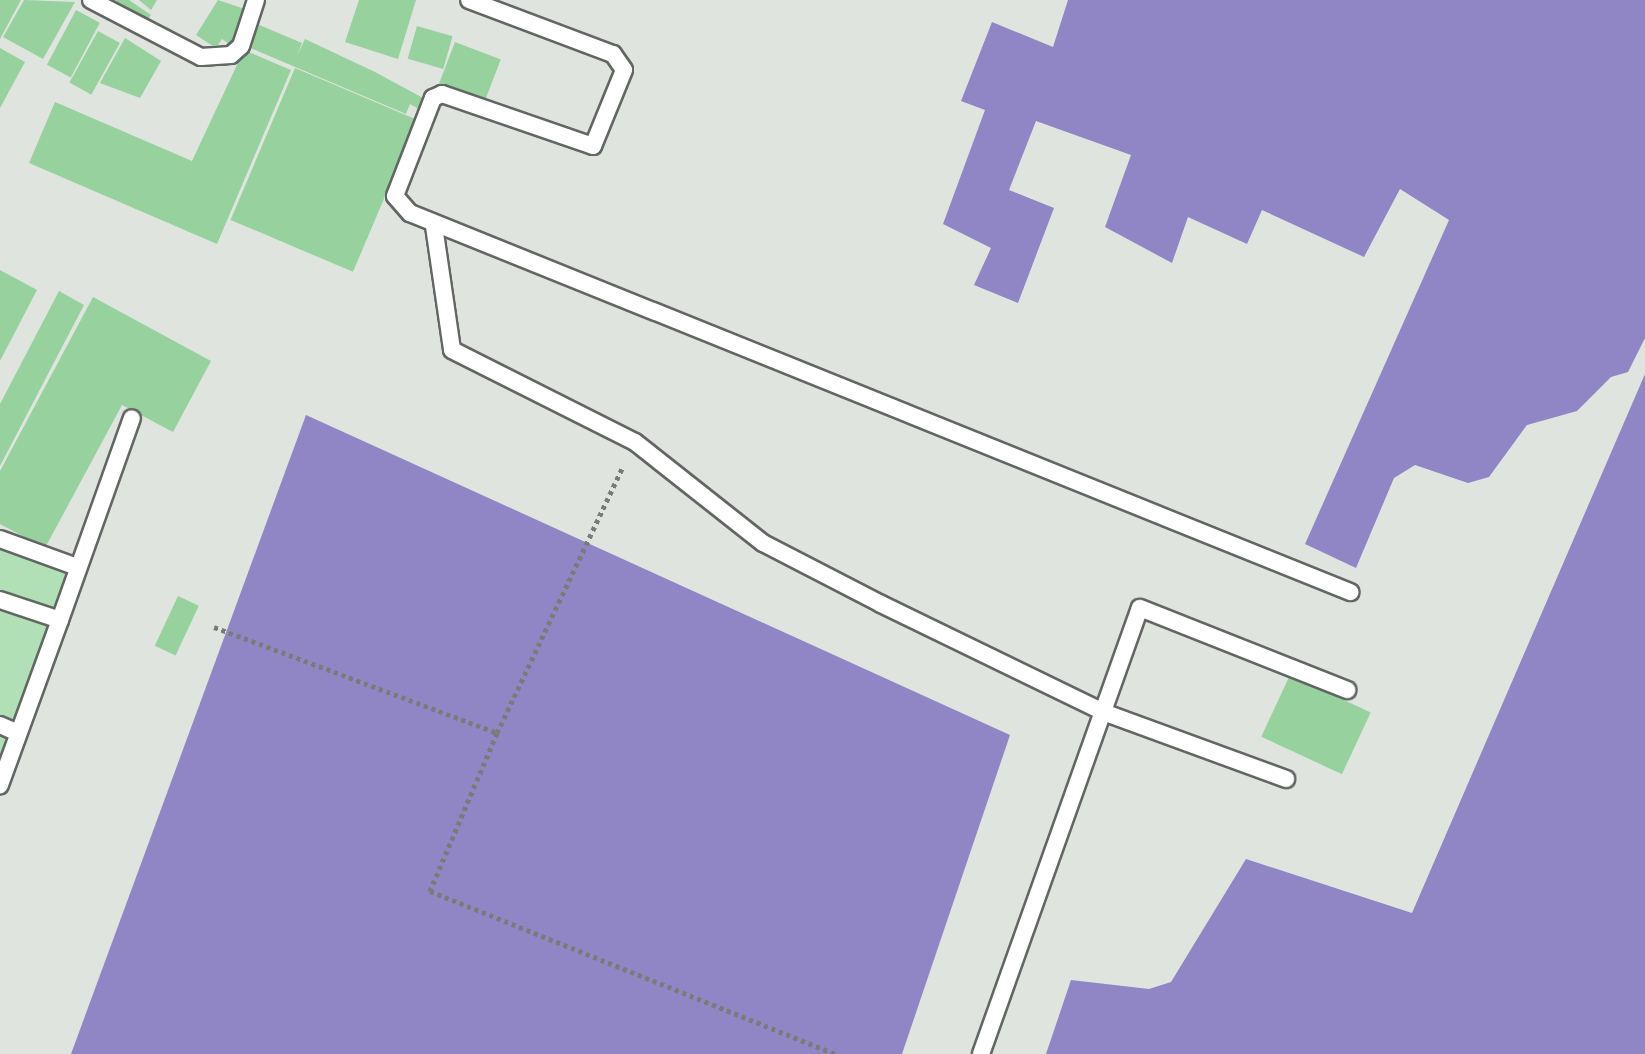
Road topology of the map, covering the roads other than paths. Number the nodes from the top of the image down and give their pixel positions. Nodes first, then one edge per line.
1 (91, 0) edge
2 (256, 0) edge
3 (469, 0) edge
4 (434, 226) junction
5 (132, 418) dead end
6 (0, 539) edge
7 (77, 567) junction
8 (1350, 592) dead end
9 (0, 600) edge
10 (60, 620) junction
11 (1347, 690) dead end
12 (1103, 712) junction
13 (0, 725) edge
14 (18, 733) junction
15 (1286, 779) dead end
16 (0, 785) edge
17 (981, 1054) edge

1 - 2 lane
3 - 4 lane
4 - 8 lane
4 - 12 lane
5 - 7 lane
6 - 7 lane
7 - 10 lane
9 - 10 lane
10 - 14 lane
11 - 12 lane
12 - 15 lane
12 - 17 lane
13 - 14 lane
14 - 16 lane

